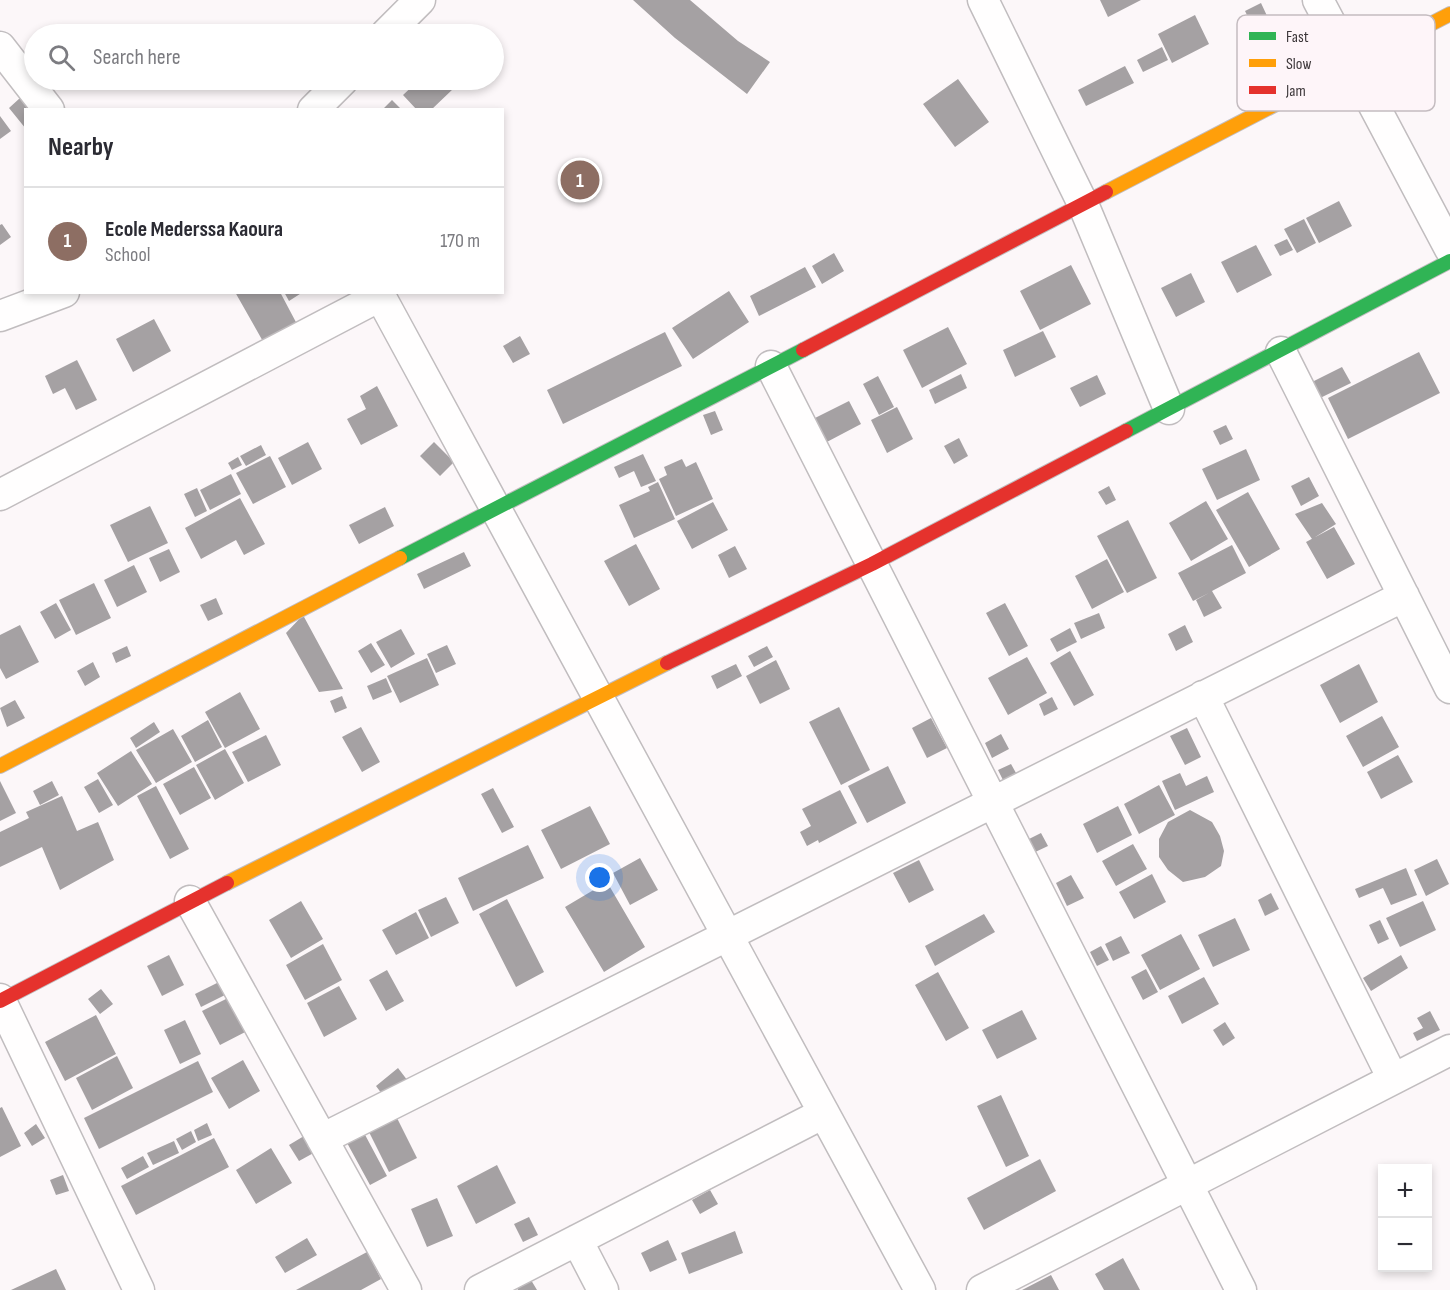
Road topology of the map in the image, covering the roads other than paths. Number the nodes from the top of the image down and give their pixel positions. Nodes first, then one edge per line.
1 (420, 0) edge
2 (983, 0) edge
3 (1318, 0) edge
4 (1450, 14) edge
5 (1326, 15) edge
6 (1435, 22) edge
7 (396, 24) edge
8 (0, 47) edge
9 (24, 78) edge
10 (33, 90) edge
11 (333, 90) edge
12 (47, 108) edge
13 (316, 108) edge
14 (1264, 111) edge
15 (1377, 111) edge
16 (1083, 204) junction
17 (1450, 249) edge
18 (1450, 261) edge
19 (59, 294) edge
20 (379, 294) edge
21 (0, 316) edge
22 (1281, 351) junction
23 (771, 366) junction
24 (1169, 409) junction
25 (0, 495) edge
26 (496, 509) junction
27 (872, 564) junction
28 (1404, 596) junction
29 (1450, 688) edge
30 (597, 696) junction
31 (1203, 696) junction
32 (0, 766) edge
33 (993, 802) junction
34 (190, 901) junction
35 (727, 936) junction
36 (0, 1000) edge
37 (1450, 1050) edge
38 (1393, 1079) junction
39 (824, 1113) junction
40 (322, 1139) junction
41 (1187, 1184) junction
42 (577, 1240) junction
43 (139, 1290) edge
44 (406, 1290) edge
45 (480, 1290) edge
46 (603, 1290) edge
47 (920, 1290) edge
48 (982, 1290) edge
49 (1241, 1290) edge

1 - 7 street
2 - 16 street
3 - 5 street
4 - 6 street
8 - 9 street
10 - 12 street
11 - 13 street
14 - 16 street
15 - 17 street
16 - 23 street
16 - 24 street
18 - 22 street
19 - 21 street
20 - 25 street
20 - 26 street
22 - 24 street
22 - 28 street
23 - 26 street
23 - 27 street
24 - 27 street
26 - 30 street
26 - 32 street
27 - 30 street
27 - 33 street
28 - 29 street
28 - 31 street
30 - 34 street
30 - 35 street
31 - 33 street
31 - 38 street
33 - 35 street
33 - 41 street
34 - 36 street
34 - 40 street
35 - 39 street
35 - 40 street
36 - 43 street
37 - 38 street
38 - 41 street
39 - 42 street
39 - 47 street
40 - 44 street
41 - 48 street
41 - 49 street
42 - 45 street
42 - 46 street

